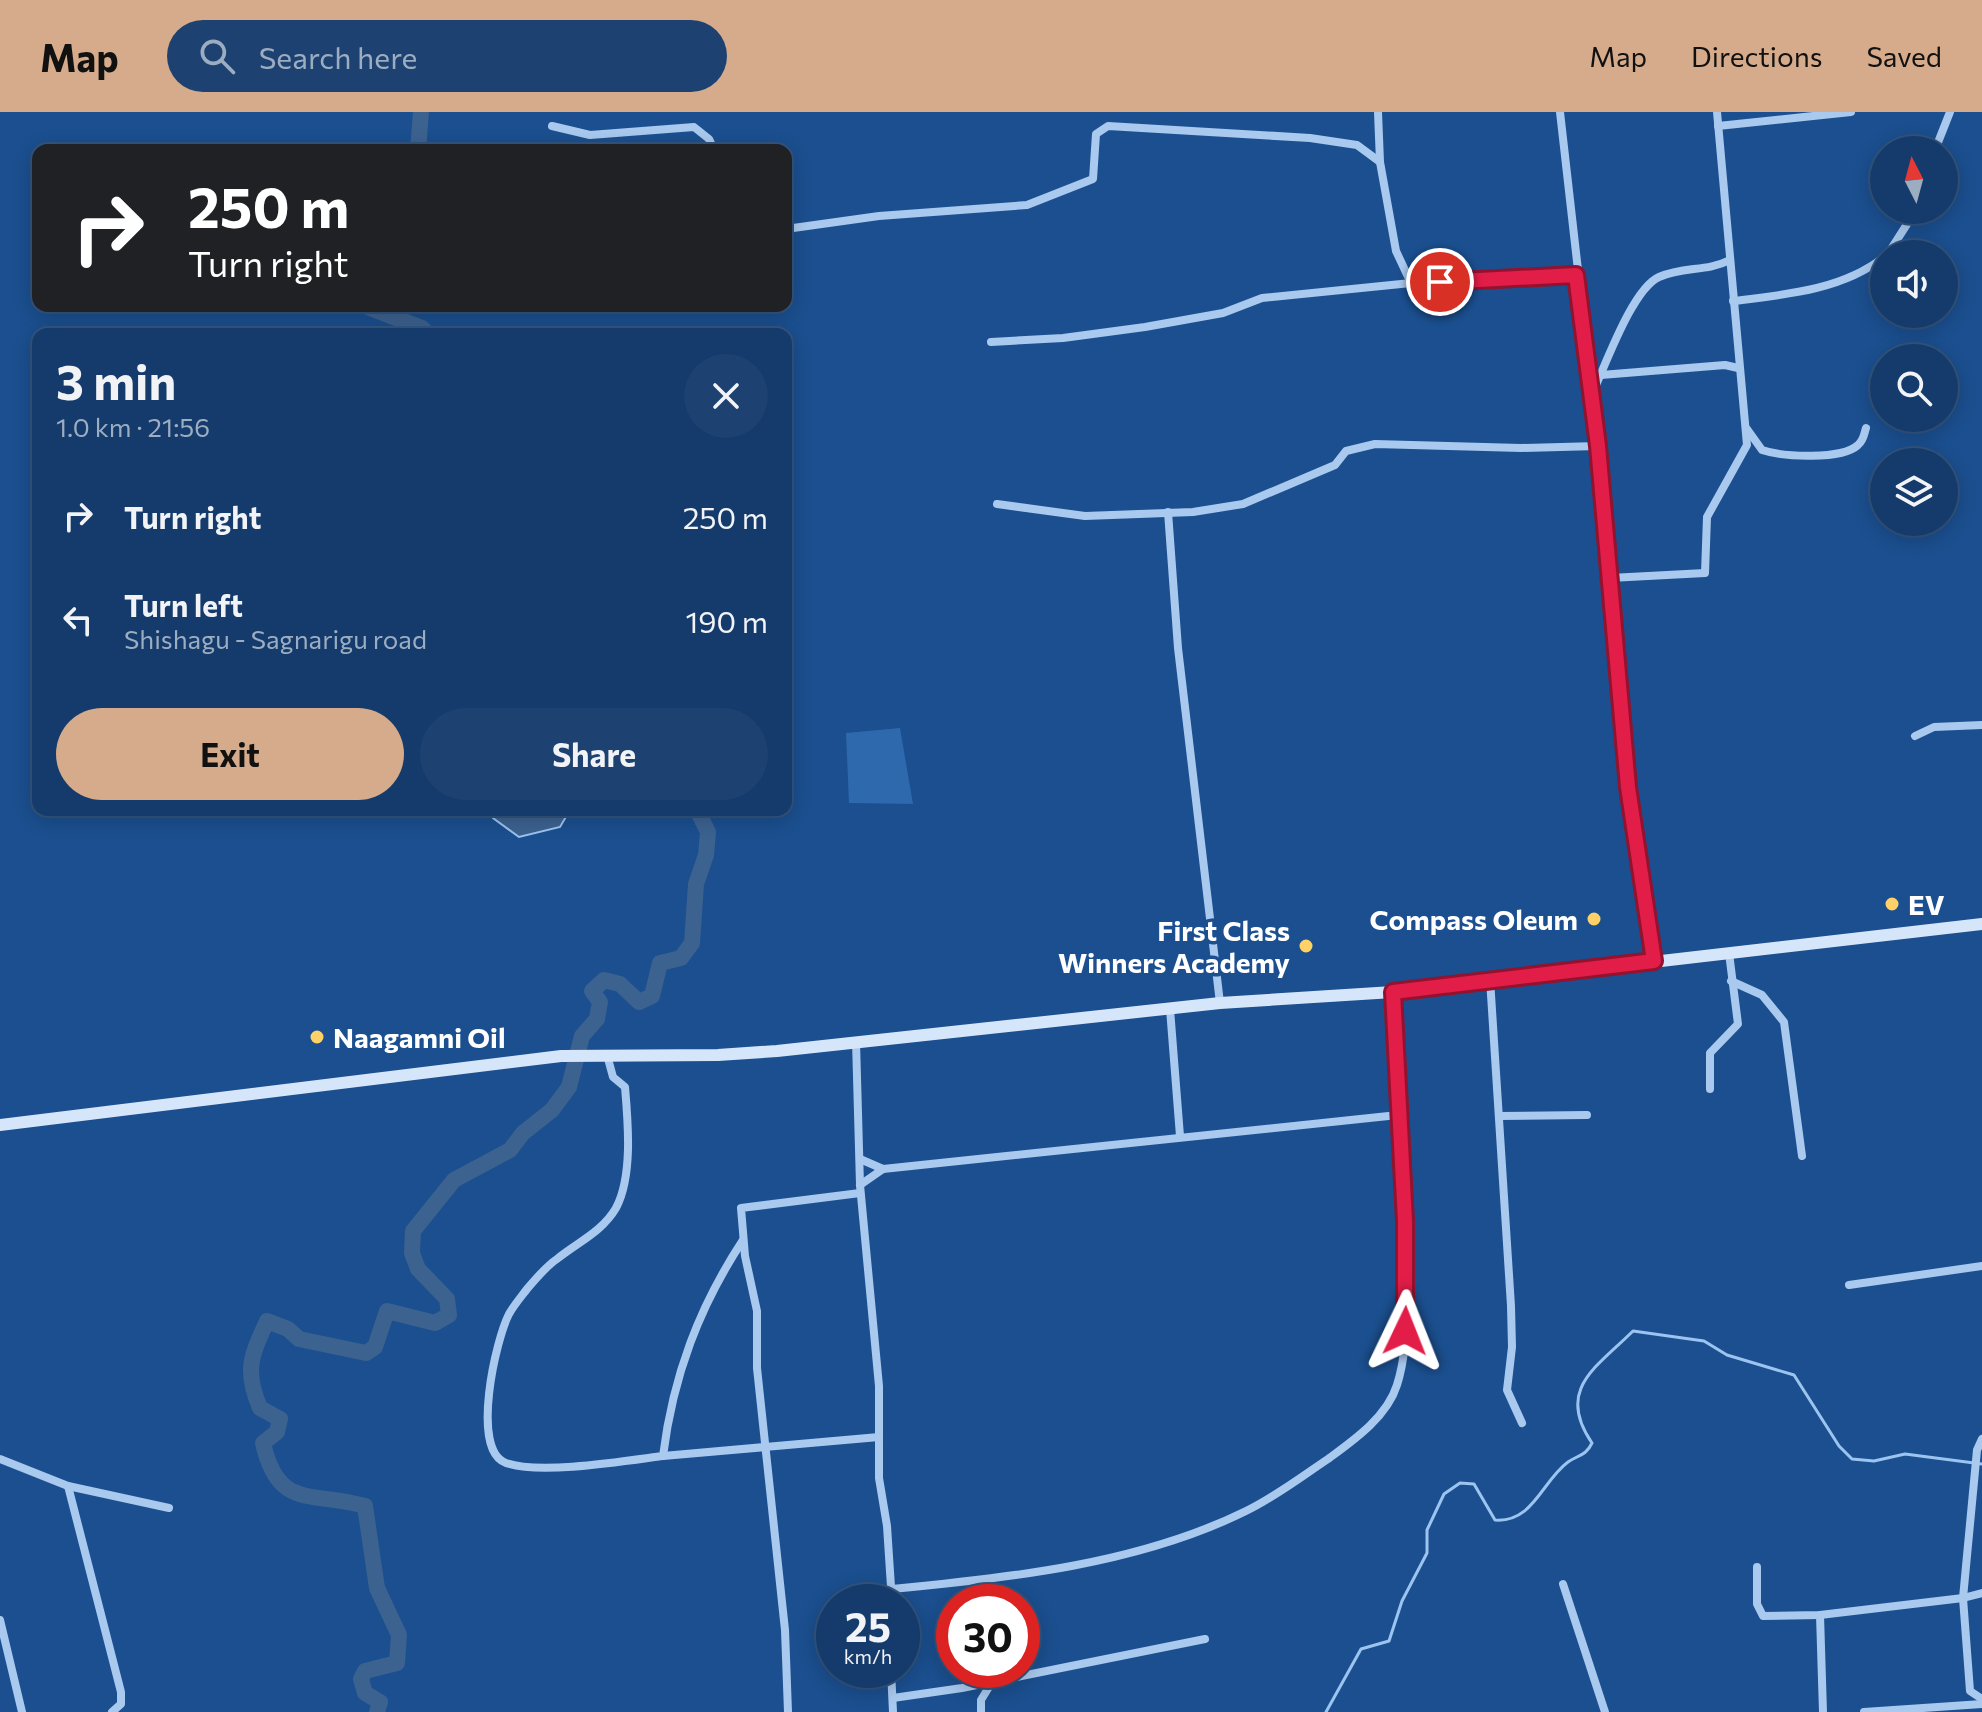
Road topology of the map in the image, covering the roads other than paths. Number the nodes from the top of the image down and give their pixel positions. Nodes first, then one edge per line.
1 (1378, 112) edge
2 (1560, 112) edge
3 (1717, 112) edge
4 (1851, 112) edge
5 (1950, 112) edge
6 (552, 126) dead end
7 (1718, 126) junction
8 (1941, 136) edge
9 (711, 144) edge
10 (1380, 162) junction
11 (792, 228) edge
12 (1730, 260) junction
13 (1870, 268) edge
14 (1576, 275) junction
15 (1411, 283) junction
16 (1733, 301) junction
17 (991, 342) dead end
18 (1738, 368) junction
19 (1601, 375) junction
20 (1592, 395) junction
21 (1866, 428) dead end
22 (1746, 429) junction
23 (1598, 446) junction
24 (997, 504) dead end
25 (1168, 512) junction
26 (1610, 578) junction
27 (1982, 725) edge
28 (1915, 736) dead end
29 (1982, 924) edge
30 (1729, 953) junction
31 (1654, 961) junction
32 (1490, 979) junction
33 (1731, 981) junction
34 (1393, 992) junction
35 (1220, 1003) junction
36 (1170, 1009) junction
37 (856, 1041) junction
38 (607, 1055) junction
39 (1710, 1089) dead end
40 (1398, 1115) junction
41 (1587, 1115) dead end
42 (1499, 1116) junction
43 (0, 1125) edge
44 (1180, 1136) junction
45 (1802, 1156) dead end
46 (860, 1159) junction
47 (883, 1169) junction
48 (860, 1189) junction
49 (743, 1240) junction
50 (1982, 1266) edge
51 (1849, 1285) dead end
52 (1522, 1423) dead end
53 (879, 1437) junction
54 (1982, 1439) edge
55 (766, 1449) junction
56 (663, 1456) junction
57 (0, 1459) edge
58 (68, 1486) junction
59 (169, 1508) dead end
60 (1757, 1567) dead end
61 (891, 1584) edge
62 (1563, 1584) dead end
63 (920, 1586) edge
64 (1982, 1593) edge
65 (1963, 1598) junction
66 (1820, 1615) junction
67 (0, 1620) edge
68 (1205, 1639) dead end
69 (1040, 1672) edge
70 (892, 1688) edge
71 (962, 1688) joint
72 (988, 1688) edge
73 (893, 1698) junction
74 (981, 1700) junction
75 (1982, 1702) edge
76 (22, 1712) edge
77 (112, 1712) edge
78 (788, 1712) edge
79 (893, 1712) edge
80 (981, 1712) edge
81 (1605, 1712) edge
82 (1823, 1712) edge
83 (1864, 1712) edge

1 - 10 street
2 - 14 street
3 - 7 street
4 - 7 street
5 - 8 street
6 - 9 street
7 - 12 street
10 - 11 street
10 - 15 street
12 - 16 street
12 - 19 street
13 - 16 street
14 - 15 street
14 - 20 street
15 - 17 street
16 - 18 street
18 - 19 street
18 - 22 street
19 - 20 street
20 - 23 street
21 - 22 street
22 - 26 street
23 - 25 street
23 - 26 street
24 - 25 street
25 - 35 street
26 - 31 street
27 - 28 street
29 - 30 main road
30 - 31 main road
30 - 33 street
31 - 32 main road
32 - 34 main road
32 - 42 street
33 - 39 street
33 - 45 street
34 - 35 main road
34 - 40 street
35 - 36 main road
36 - 37 main road
36 - 44 street
37 - 38 main road
37 - 46 street
38 - 43 main road
38 - 56 street
40 - 44 street
40 - 63 street
41 - 42 street
42 - 52 street
44 - 47 street
46 - 47 street
46 - 48 street
47 - 48 street
48 - 49 street
48 - 53 street
49 - 55 street
49 - 56 street
50 - 51 street
53 - 55 street
53 - 61 street
54 - 65 street
55 - 56 street
55 - 78 street
57 - 58 street
58 - 59 street
58 - 77 street
60 - 66 street
62 - 81 street
64 - 65 street
65 - 66 street
65 - 75 street
66 - 82 street
67 - 76 street
68 - 69 street
70 - 73 street
71 - 73 street
71 - 74 street
72 - 74 street
73 - 79 street
74 - 80 street
75 - 83 street

